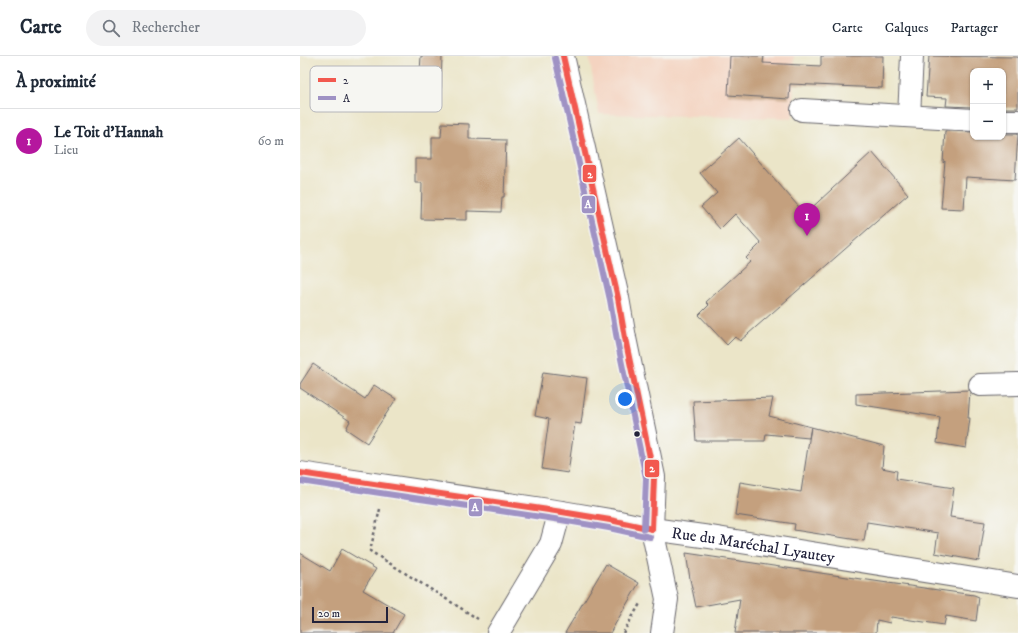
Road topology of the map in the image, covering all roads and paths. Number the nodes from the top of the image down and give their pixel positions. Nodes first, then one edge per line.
1 (563, 56) edge
2 (912, 56) edge
3 (802, 110) dead end
4 (909, 116) junction
5 (970, 120) edge
6 (1006, 121) edge
7 (1018, 121) edge
8 (1018, 384) edge
9 (980, 385) dead end
10 (300, 473) edge
11 (386, 486) junction
12 (562, 512) junction
13 (652, 529) junction
14 (1018, 586) edge
15 (499, 633) edge
16 (662, 633) edge

1 - 13 street
2 - 4 street
3 - 4 street
4 - 5 street
6 - 7 street
8 - 9 street
10 - 11 street, Rue du Maréchal Lyautey
11 - 12 street, Rue du Maréchal Lyautey
11 - 15 path
12 - 13 street, Rue du Maréchal Lyautey
12 - 15 street
13 - 14 street, Rue du Maréchal Lyautey
13 - 16 street

